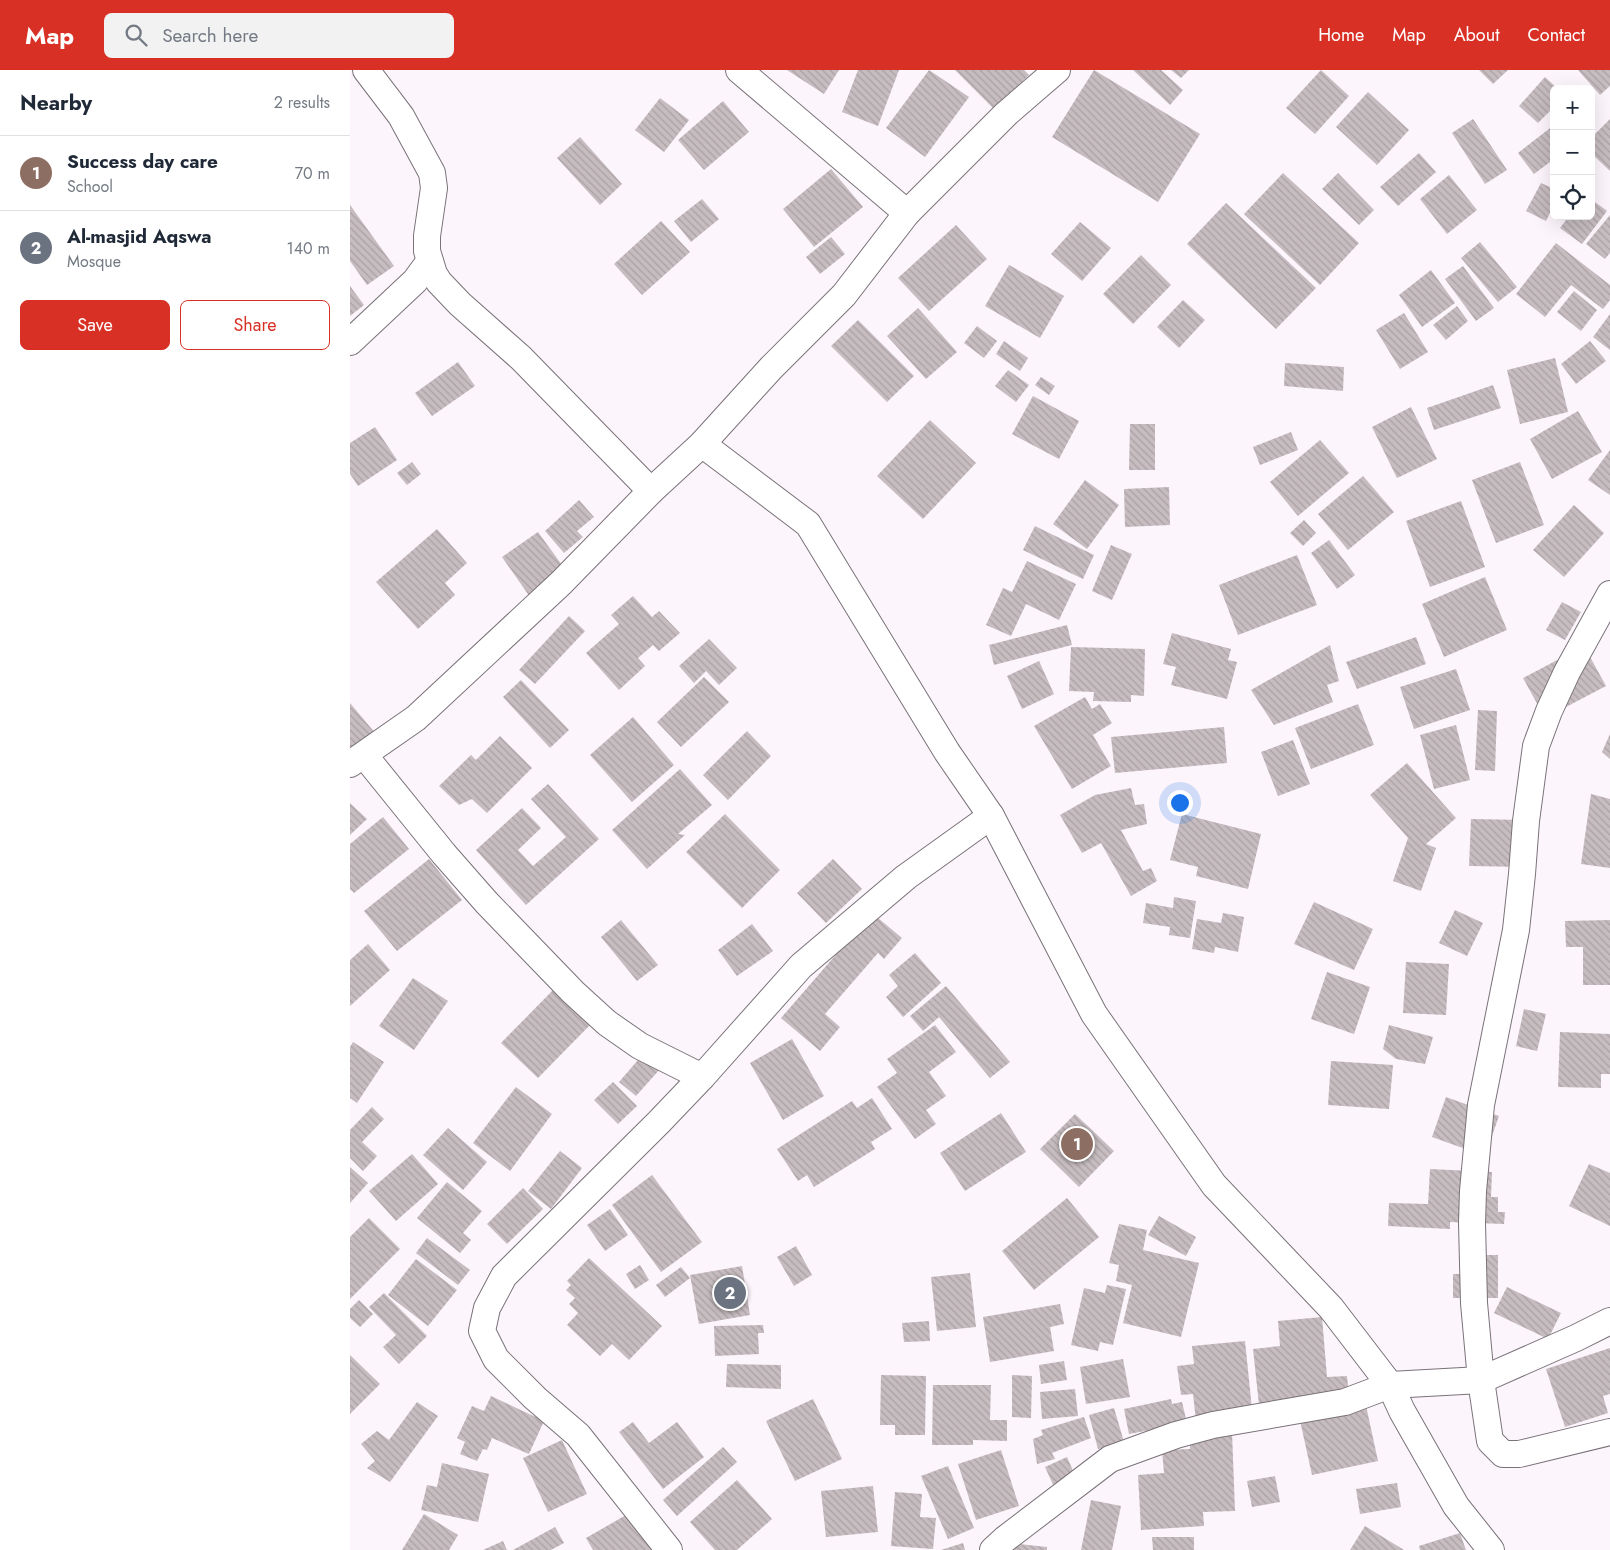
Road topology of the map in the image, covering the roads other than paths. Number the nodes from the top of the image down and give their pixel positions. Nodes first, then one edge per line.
1 (366, 70) edge
2 (739, 70) edge
3 (1057, 70) edge
4 (907, 213) junction
5 (430, 262) junction
6 (350, 342) edge
7 (702, 444) junction
8 (651, 491) junction
9 (1610, 594) edge
10 (357, 759) edge
11 (992, 816) junction
12 (702, 1077) junction
13 (1610, 1320) edge
14 (1481, 1380) junction
15 (1390, 1385) junction
16 (1610, 1432) edge
17 (669, 1550) edge
18 (993, 1550) edge
19 (1491, 1550) edge

1 - 5 street
2 - 4 street
3 - 4 street
4 - 7 street
5 - 6 street
5 - 8 street
7 - 8 street
7 - 11 street
8 - 10 street
9 - 14 street
10 - 12 street
11 - 12 street
11 - 15 street
12 - 17 street
13 - 14 street
14 - 15 street
14 - 16 street
15 - 18 street
15 - 19 street

